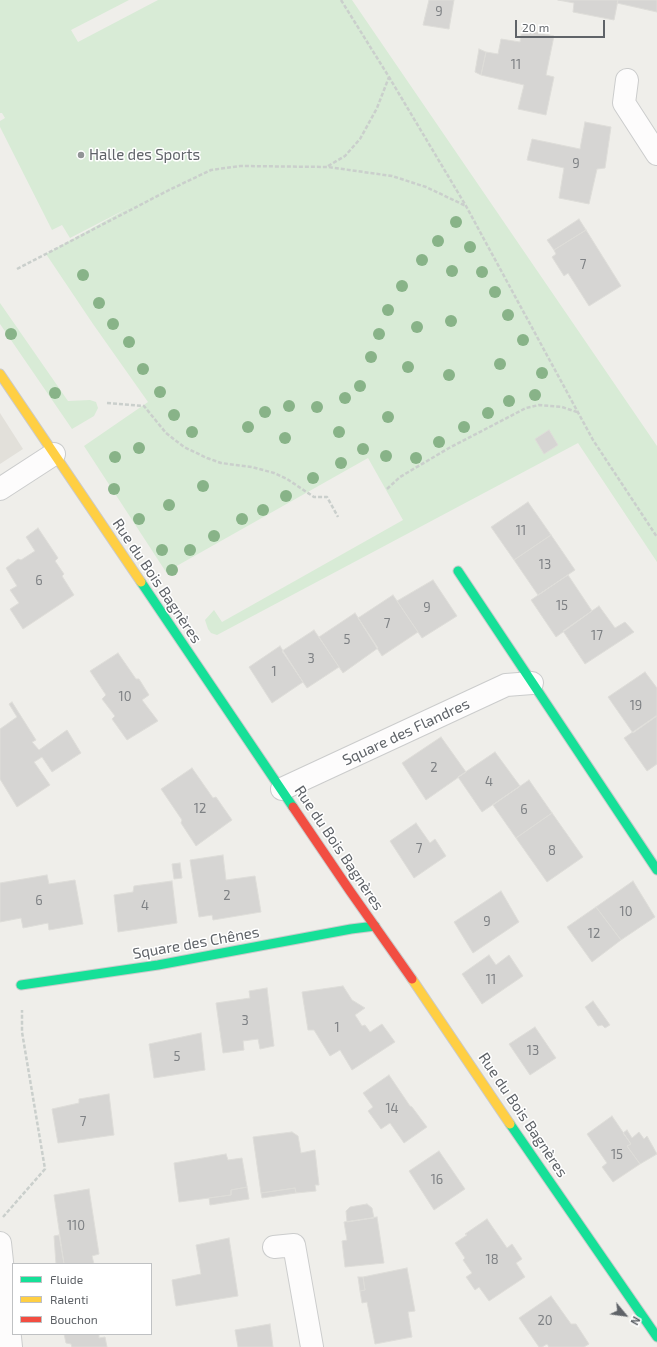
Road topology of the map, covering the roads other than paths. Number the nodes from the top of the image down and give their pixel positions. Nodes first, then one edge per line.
1 (627, 80) dead end
2 (657, 154) edge
3 (0, 374) edge
4 (54, 454) junction
5 (0, 489) edge
6 (458, 571) dead end
7 (532, 683) junction
8 (282, 789) junction
9 (657, 870) edge
10 (375, 926) junction
11 (21, 985) road end
12 (0, 1243) edge
13 (274, 1247) dead end
14 (657, 1337) edge
15 (11, 1347) edge
16 (312, 1347) edge

1 - 2 street
3 - 4 street, Rue du Bois Bagnères
4 - 5 street
4 - 8 street, Rue du Bois Bagnères
6 - 7 street
7 - 8 street, Square des Flandres
7 - 9 street
8 - 10 street, Rue du Bois Bagnères
10 - 11 street, Square des Chênes
10 - 14 street, Rue du Bois Bagnères
12 - 15 street
13 - 16 street

